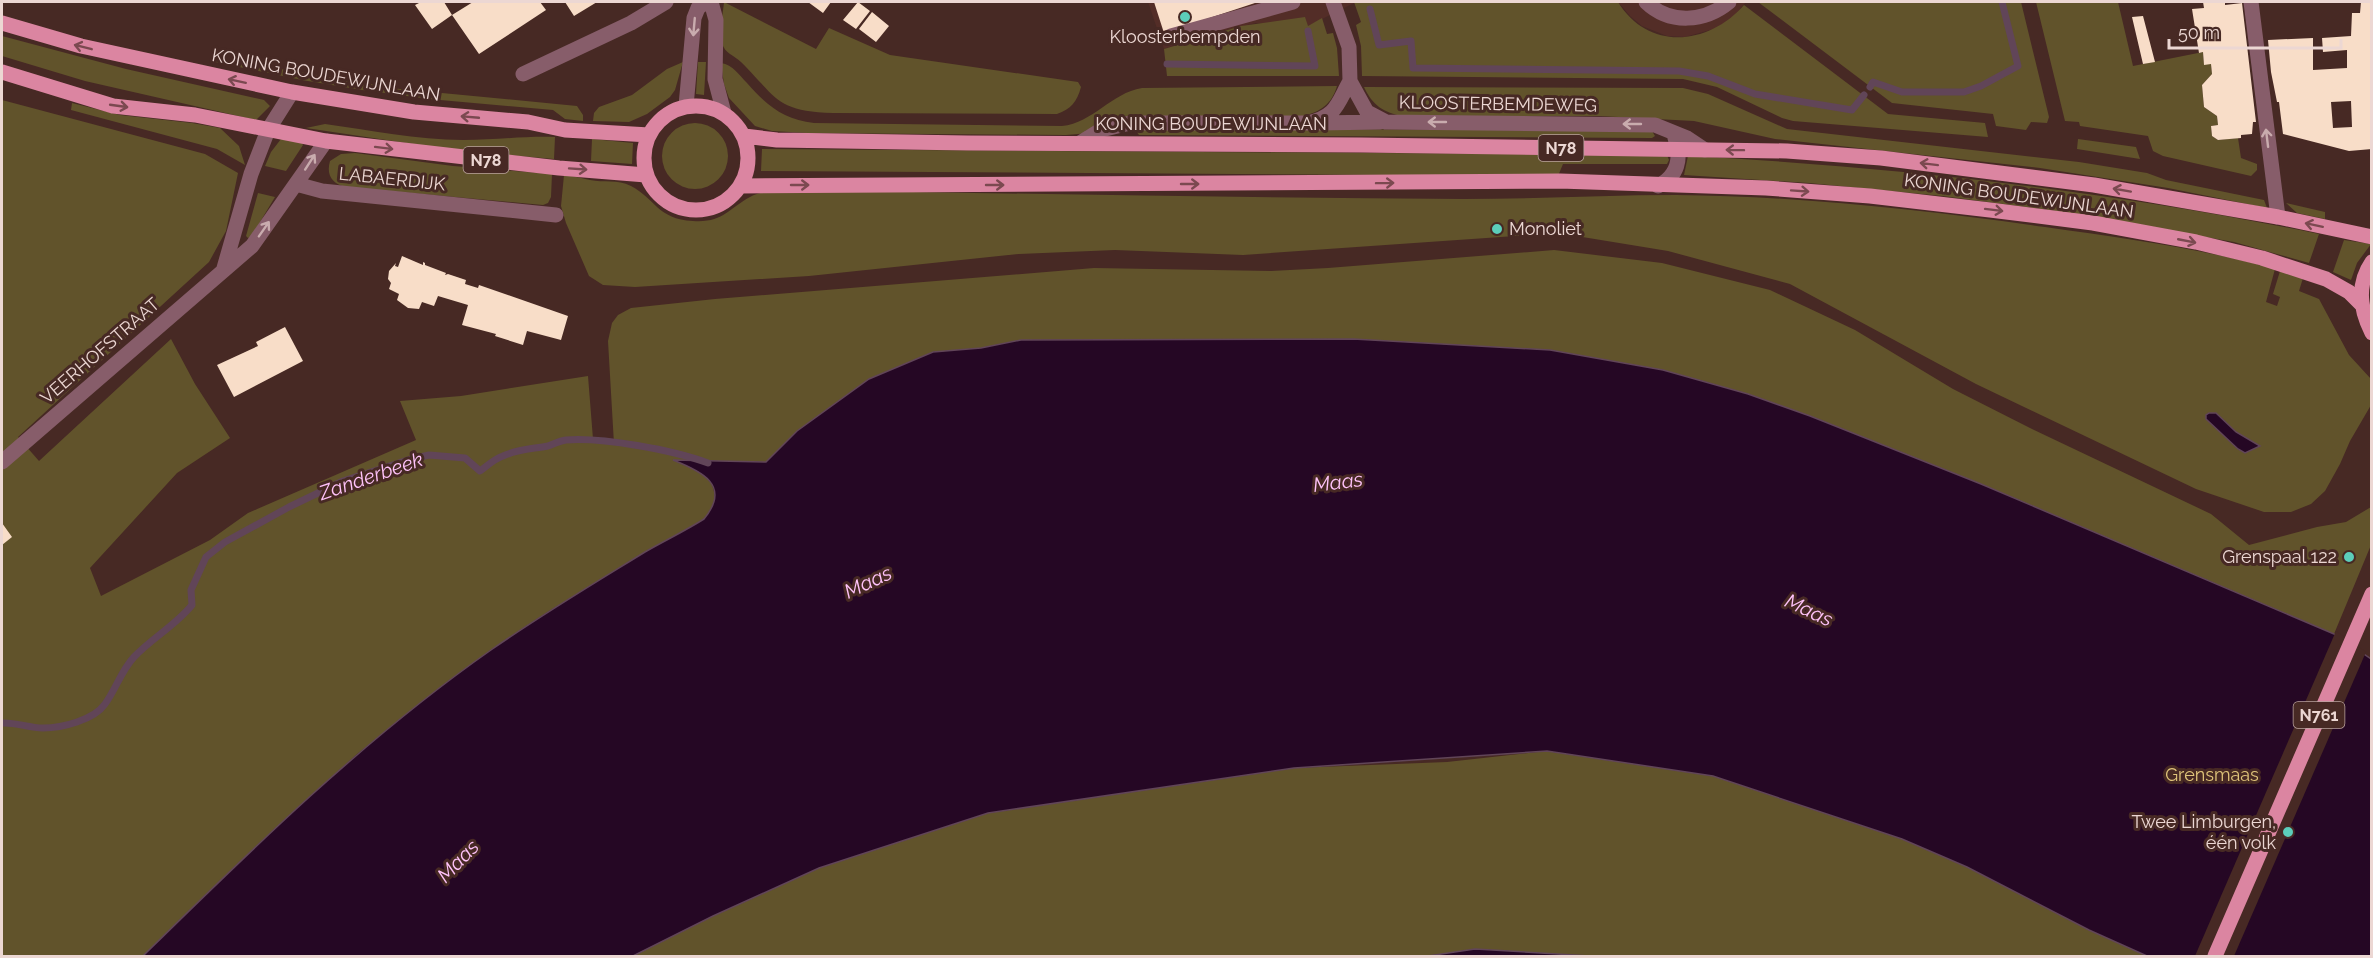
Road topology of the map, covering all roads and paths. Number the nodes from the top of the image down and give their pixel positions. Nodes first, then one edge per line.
1 (666, 2) edge
2 (705, 2) edge
3 (711, 2) edge
4 (1293, 2) edge
5 (1646, 2) edge
6 (1730, 2) edge
7 (2251, 2) edge
8 (1335, 6) edge
9 (2, 23) edge
10 (1171, 36) dead end
11 (2, 72) edge
12 (523, 74) dead end
13 (1350, 81) junction
14 (292, 92) junction
15 (686, 106) junction
16 (724, 113) junction
17 (1386, 122) junction
18 (1308, 123) junction
19 (268, 130) junction
20 (1670, 130) junction
21 (649, 135) junction
22 (744, 136) junction
23 (326, 141) junction
24 (1080, 143) junction
25 (1678, 149) junction
26 (1705, 150) junction
27 (646, 175) junction
28 (296, 184) junction
29 (741, 186) junction
30 (1658, 186) junction
31 (556, 215) dead end
32 (2278, 217) junction
33 (2372, 237) edge
34 (2372, 262) edge
35 (224, 268) junction
36 (2361, 304) junction
37 (2372, 333) edge
38 (2, 462) edge
39 (2369, 599) edge
40 (2215, 957) edge

1 - 12 street
2 -> 15 street
3 - 16 street
4 - 10 street
5 - 6 street
32 -> 7 street
8 - 13 street
14 -> 9 main road, KONING BOUDEWIJNLAAN / N78
11 -> 19 main road, N78
13 - 17 street, KLOOSTERBEMDEWEG
13 - 18 street
14 - 19 street
21 -> 14 main road, KONING BOUDEWIJNLAAN / N78
15 - 16 main road
15 - 21 main road
16 - 22 main road
17 - 18 street
20 -> 17 street, KLOOSTERBEMDEWEG
18 - 24 street
19 - 23 main road, N78
19 - 35 street
20 - 25 street
20 - 26 street, KLOOSTERBEMDEWEG
21 - 27 main road
22 - 24 main road, KONING BOUDEWIJNLAAN / N78
22 - 29 main road
23 -> 27 main road, N78
28 -> 23 street, VEERHOFSTRAAT
24 - 25 main road, KONING BOUDEWIJNLAAN / N78
25 - 26 main road, KONING BOUDEWIJNLAAN / N78
25 - 30 street
32 -> 26 main road, KONING BOUDEWIJNLAAN / N78
27 - 29 main road
28 - 31 street, LABAERDIJK
35 -> 28 street, VEERHOFSTRAAT
29 -> 30 main road, KONING BOUDEWIJNLAAN / N78
30 -> 36 main road, KONING BOUDEWIJNLAAN / N78
33 -> 32 main road, KONING BOUDEWIJNLAAN / N78
34 - 36 main road, N78
35 - 38 street, VEERHOFSTRAAT
36 - 37 main road, N78
39 - 40 main road, N761

